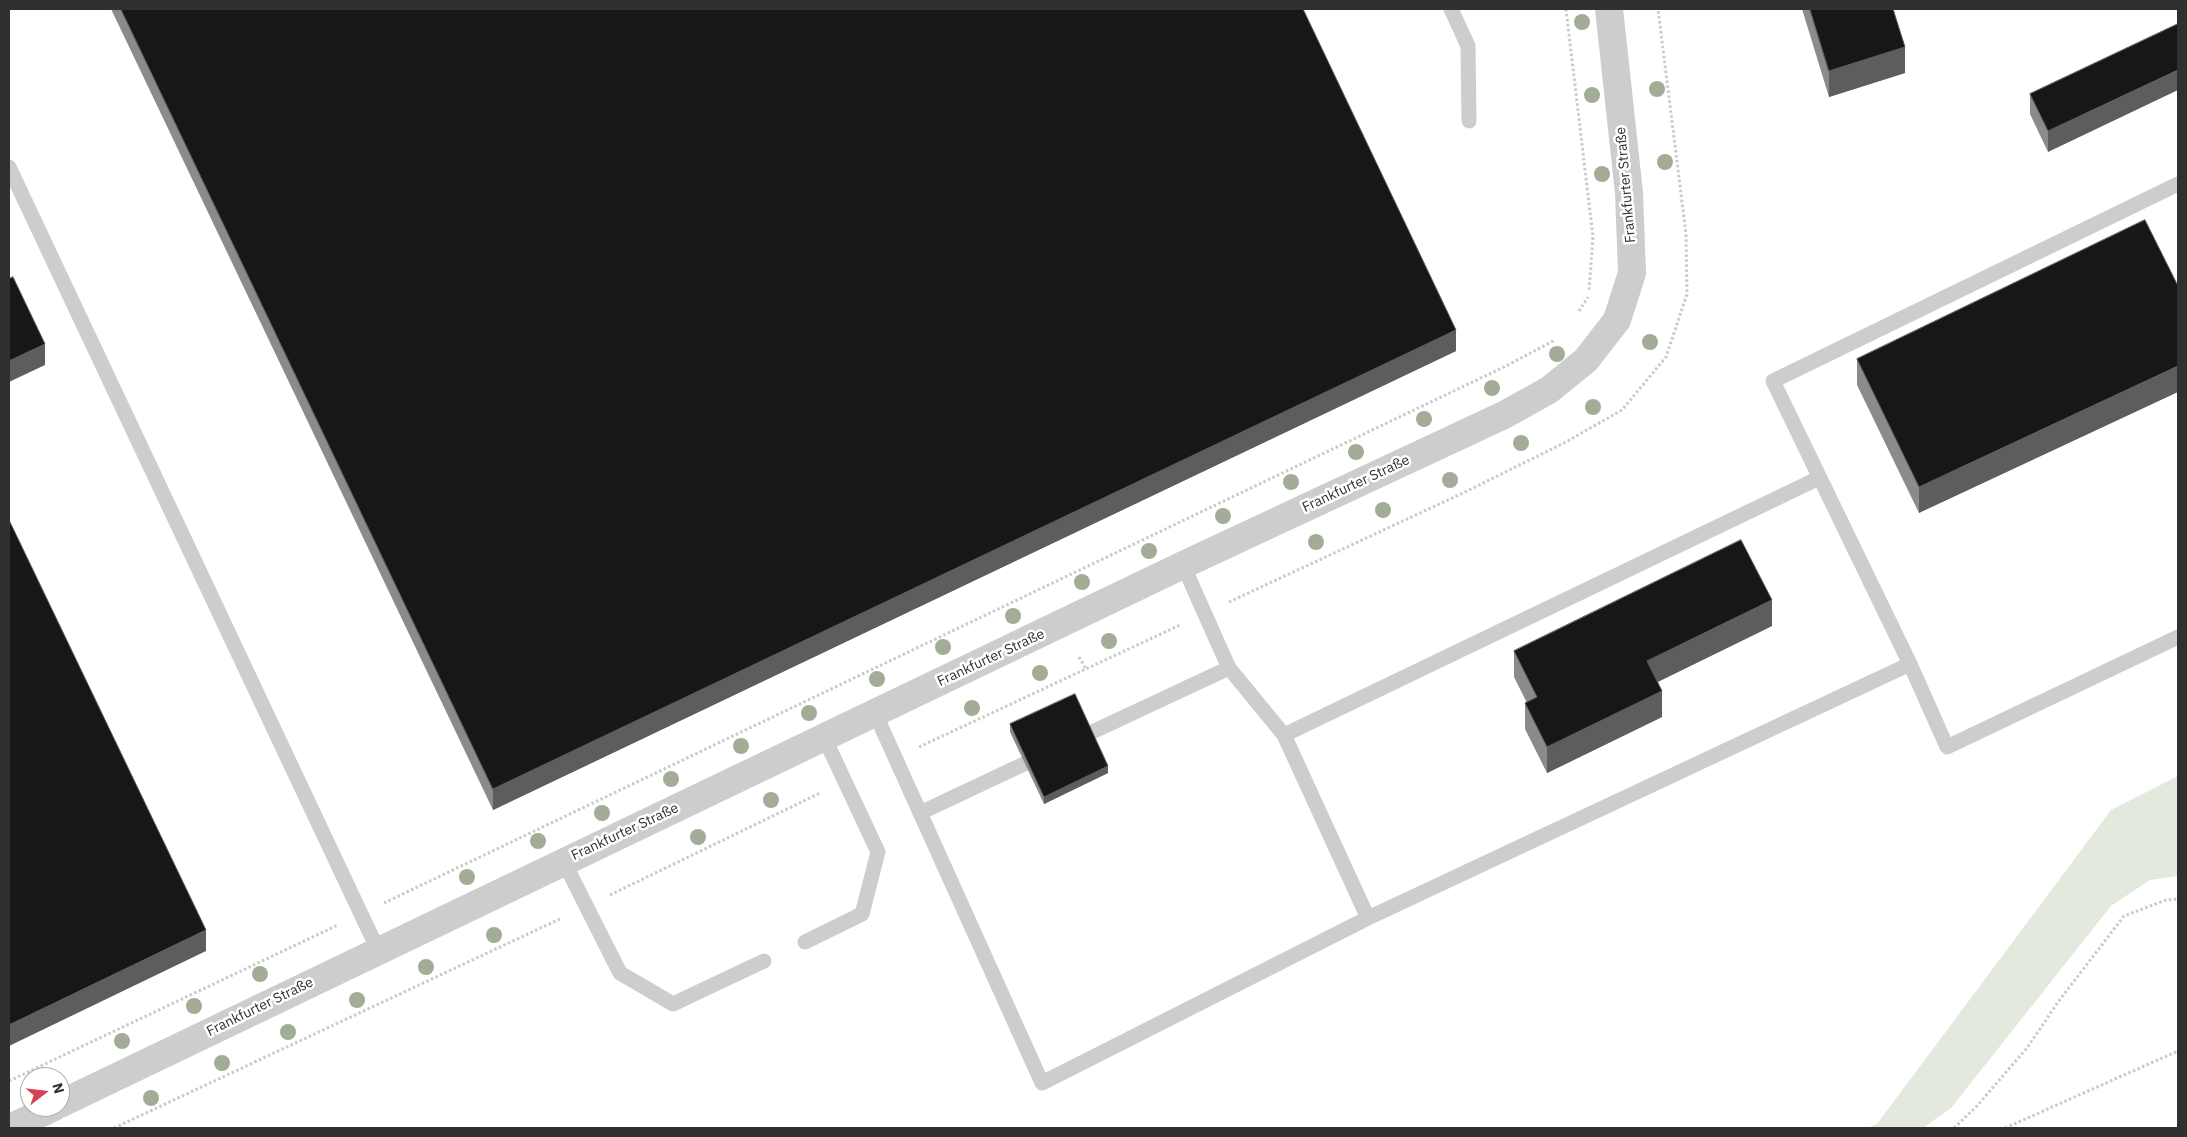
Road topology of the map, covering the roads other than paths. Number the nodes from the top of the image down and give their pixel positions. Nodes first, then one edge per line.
1 (1451, 9) edge
2 (1609, 9) edge
3 (1469, 121) dead end
4 (9, 167) edge
5 (2178, 184) edge
6 (1819, 478) junction
7 (1184, 565) junction
8 (2178, 637) edge
9 (1910, 664) junction
10 (1229, 668) junction
11 (875, 714) junction
12 (1284, 735) junction
13 (824, 738) junction
14 (920, 812) junction
15 (564, 862) junction
16 (1368, 918) junction
17 (805, 942) dead end
18 (378, 950) junction
19 (764, 960) dead end
20 (70, 1099) edge
21 (33, 1117) edge
22 (10, 1128) edge

1 - 3 lane
2 - 7 street, Frankfurter Straße
4 - 18 lane
5 - 6 lane
6 - 9 lane
6 - 12 lane
7 - 10 lane
7 - 11 street, Frankfurter Straße
8 - 9 lane
9 - 16 lane
10 - 12 lane
10 - 14 lane
11 - 13 street, Frankfurter Straße
11 - 14 lane
12 - 16 lane
13 - 15 street, Frankfurter Straße
13 - 17 lane
14 - 16 lane
15 - 18 street, Frankfurter Straße
15 - 19 lane
18 - 20 street, Frankfurter Straße
21 - 22 street

